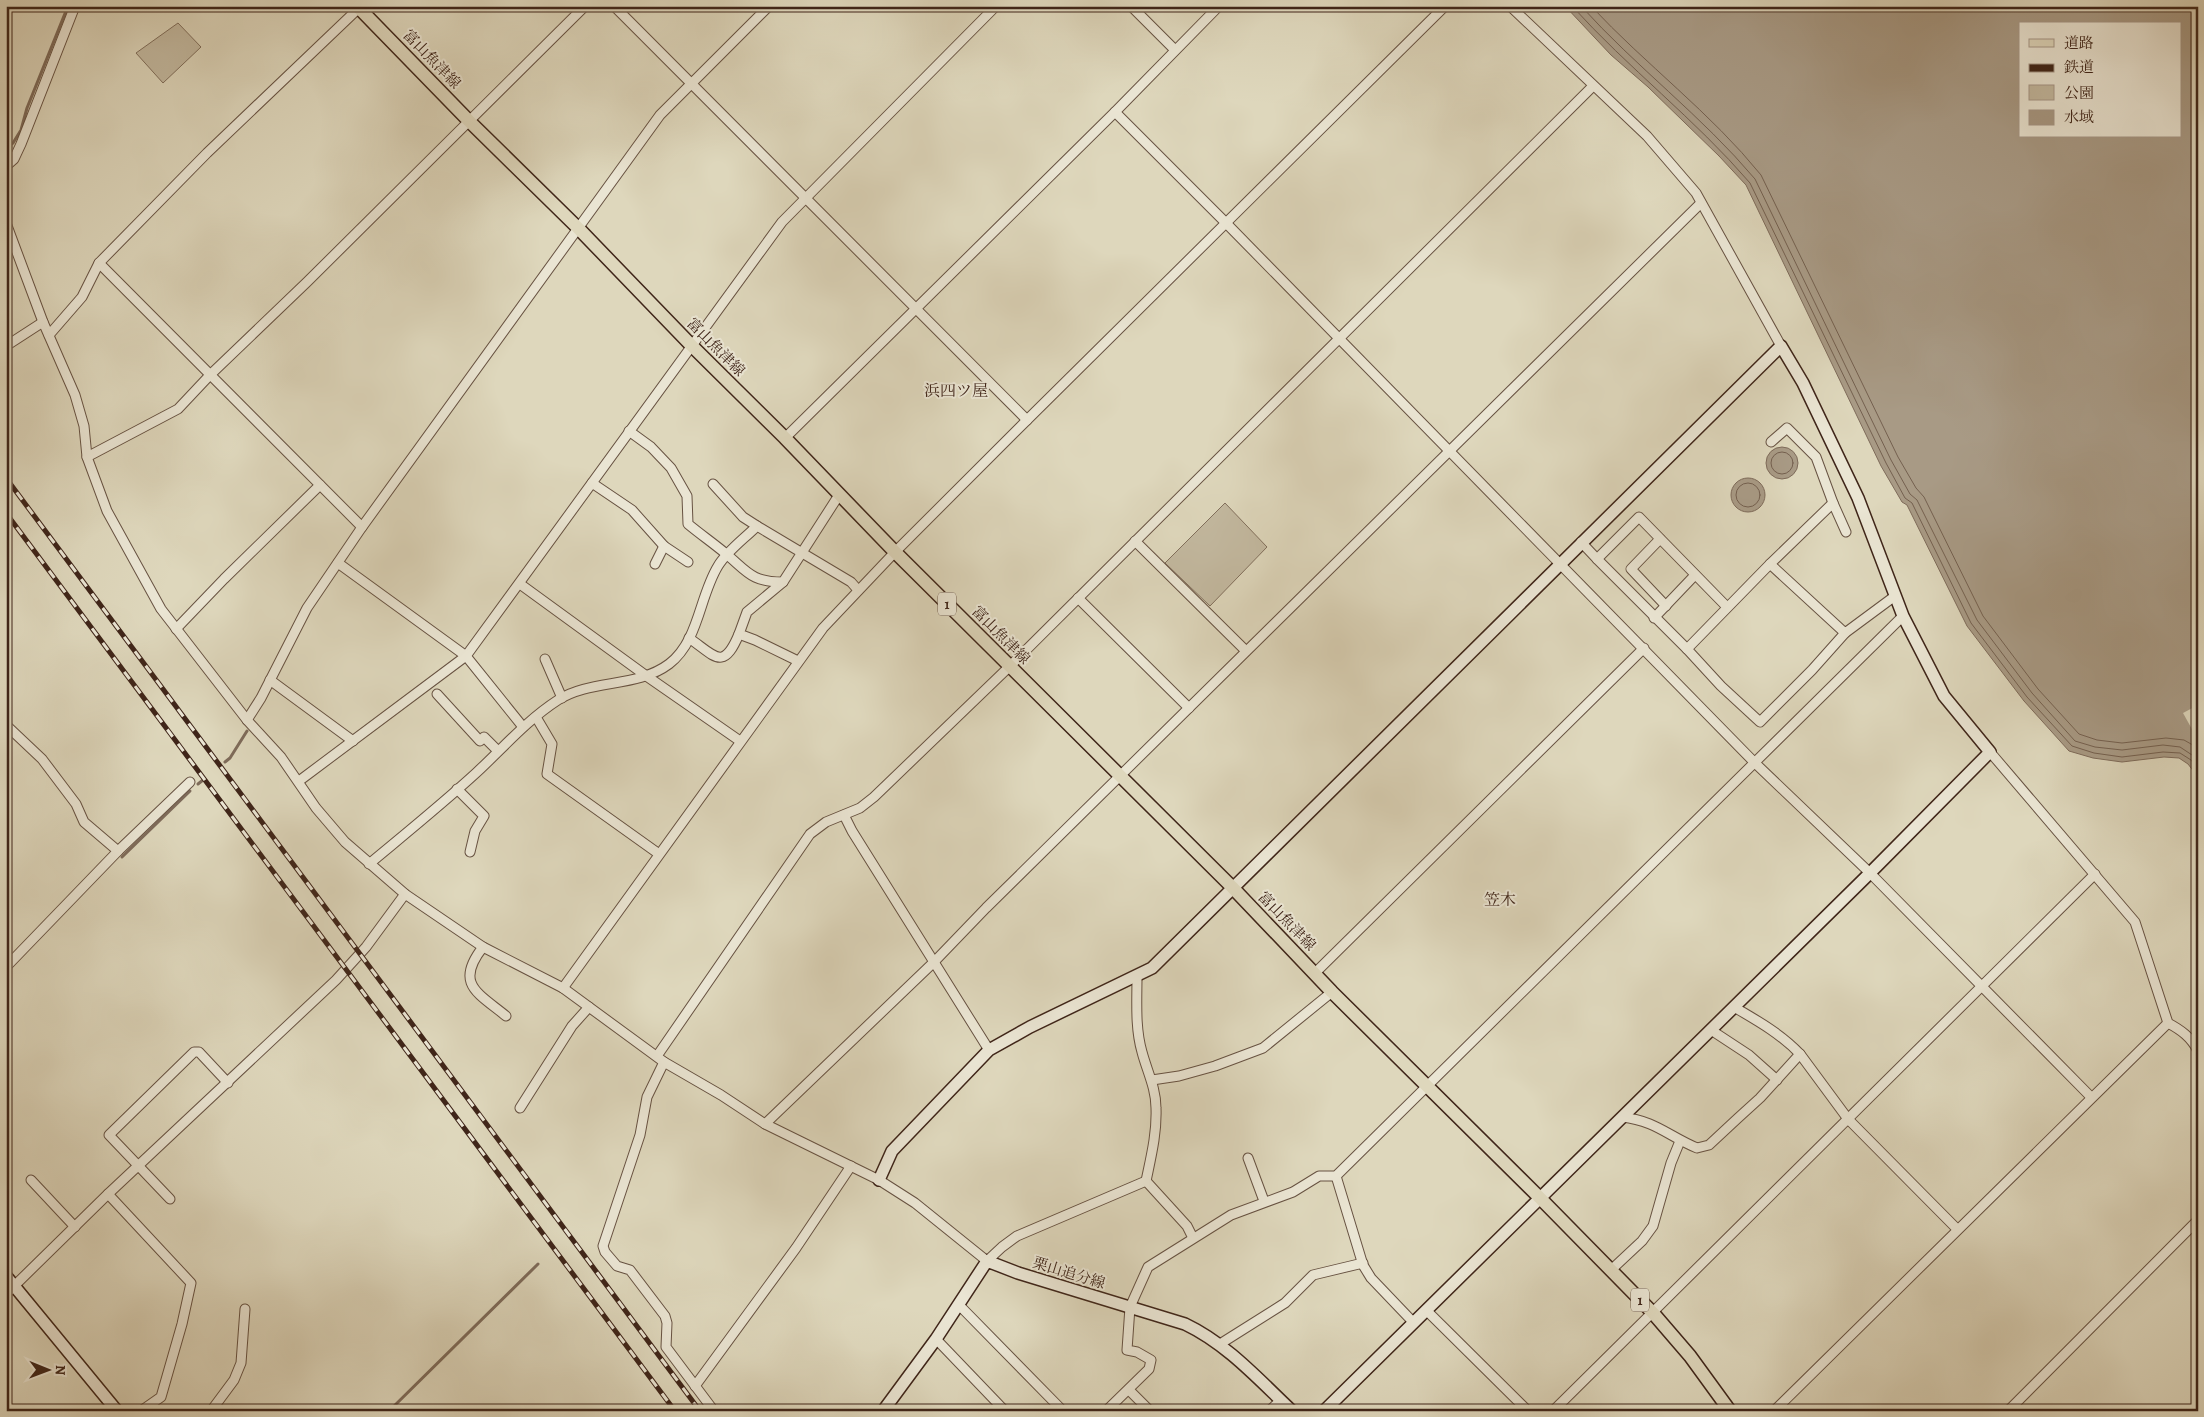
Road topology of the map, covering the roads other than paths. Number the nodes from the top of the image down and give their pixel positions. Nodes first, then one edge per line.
1 (75, 6) edge
2 (585, 6) edge
3 (614, 6) edge
4 (769, 6) edge
5 (996, 6) edge
6 (1131, 6) edge
7 (1219, 6) edge
8 (1445, 6) edge
9 (1510, 6) edge
10 (359, 7) edge
11 (1175, 50) junction
12 (691, 84) junction
13 (1593, 86) junction
14 (1115, 112) junction
15 (469, 121) junction
16 (6, 166) edge
17 (804, 198) junction
18 (1701, 202) junction
19 (6, 223) edge
20 (1226, 223) junction
21 (579, 229) junction
22 (99, 264) junction
23 (915, 309) junction
24 (43, 322) junction
25 (49, 335) junction
26 (1338, 338) junction
27 (691, 345) junction
28 (6, 346) edge
29 (1781, 346) junction
30 (210, 375) junction
31 (1027, 420) junction
32 (629, 432) junction
33 (784, 438) junction
34 (1771, 442) dead end
35 (1449, 450) junction
36 (87, 457) junction
37 (592, 483) junction
38 (713, 484) dead end
39 (320, 485) junction
40 (839, 494) junction
41 (1833, 503) junction
42 (757, 526) junction
43 (362, 527) junction
44 (1846, 532) dead end
45 (1660, 539) junction
46 (1135, 540) junction
47 (1581, 542) junction
48 (664, 546) junction
49 (803, 552) junction
50 (895, 552) junction
51 (726, 554) junction
52 (1597, 559) junction
53 (338, 562) junction
54 (688, 562) dead end
55 (655, 564) dead end
56 (1559, 564) junction
57 (1770, 564) junction
58 (1632, 569) junction
59 (1696, 575) junction
60 (783, 582) junction
61 (1618, 582) junction
62 (520, 584) junction
63 (858, 590) junction
64 (1895, 596) junction
65 (1078, 598) junction
66 (1666, 606) junction
67 (1727, 607) junction
68 (1902, 616) junction
69 (1654, 618) junction
70 (176, 629) junction
71 (1845, 632) junction
72 (739, 634) junction
73 (689, 638) junction
74 (1644, 648) junction
75 (1687, 649) junction
76 (1246, 652) junction
77 (466, 656) junction
78 (545, 659) dead end
79 (798, 661) junction
80 (1010, 666) junction
81 (645, 676) junction
82 (270, 680) junction
83 (437, 694) dead end
84 (562, 698) junction
85 (1189, 708) junction
86 (536, 717) junction
87 (247, 720) junction
88 (6, 725) edge
89 (523, 727) junction
90 (353, 741) junction
91 (740, 741) junction
92 (498, 751) junction
93 (1990, 752) junction
94 (1756, 762) junction
95 (1120, 776) junction
96 (299, 781) junction
97 (190, 782) dead end
98 (457, 789) junction
99 (844, 815) junction
100 (118, 851) junction
101 (470, 852) dead end
102 (659, 854) junction
103 (369, 864) junction
104 (1870, 873) junction
105 (2095, 874) junction
106 (1232, 887) junction
107 (405, 894) junction
108 (483, 947) junction
109 (934, 962) junction
110 (6, 967) edge
111 (1315, 973) junction
112 (1137, 976) junction
113 (1981, 986) junction
114 (563, 988) junction
115 (1332, 992) junction
116 (589, 1006) junction
117 (1734, 1007) junction
118 (506, 1016) dead end
119 (2168, 1023) junction
120 (1711, 1030) junction
121 (989, 1050) junction
122 (2198, 1051) edge
123 (1800, 1054) junction
124 (661, 1059) junction
125 (1152, 1080) junction
126 (1777, 1080) junction
127 (228, 1083) junction
128 (1429, 1087) junction
129 (2091, 1097) junction
130 (520, 1108) dead end
131 (1622, 1117) junction
132 (1848, 1119) junction
133 (765, 1124) junction
134 (1680, 1141) junction
135 (1248, 1158) dead end
136 (138, 1166) junction
137 (851, 1166) junction
138 (1336, 1176) junction
139 (31, 1180) dead end
140 (879, 1180) junction
141 (1146, 1181) junction
142 (108, 1194) junction
143 (1540, 1198) junction
144 (170, 1199) dead end
145 (1264, 1201) junction
146 (2198, 1220) edge
147 (75, 1227) junction
148 (1957, 1229) junction
149 (1193, 1238) junction
150 (987, 1261) junction
151 (1363, 1263) junction
152 (1611, 1270) junction
153 (6, 1276) edge
154 (10, 1290) edge
155 (959, 1305) junction
156 (1130, 1307) junction
157 (245, 1309) dead end
158 (1426, 1310) junction
159 (1652, 1313) junction
160 (1413, 1322) junction
161 (936, 1339) junction
162 (1220, 1344) junction
163 (695, 1386) junction
164 (1129, 1390) junction
165 (1280, 1400) junction
166 (117, 1411) edge
167 (141, 1411) edge
168 (212, 1411) edge
169 (714, 1411) edge
170 (883, 1411) edge
171 (1005, 1411) edge
172 (1063, 1411) edge
173 (1106, 1411) edge
174 (1150, 1411) edge
175 (1269, 1411) edge
176 (1292, 1411) edge
177 (1324, 1411) edge
178 (1528, 1411) edge
179 (1553, 1411) edge
180 (1730, 1411) edge
181 (1774, 1411) edge
182 (2008, 1411) edge

1 - 16 street
2 - 15 street
3 - 12 street
4 - 12 street
5 - 17 street
6 - 11 street
7 - 11 street
8 - 20 street
9 - 13 street
10 - 15 main road, 富山魚津線 / 1
10 - 22 street
11 - 14 street
12 - 17 street
12 - 21 street
13 - 18 street
13 - 26 street
14 - 20 street
14 - 23 street
15 - 21 main road, 富山魚津線 / 1
15 - 30 street
17 - 23 street
17 - 27 street
18 - 29 street
18 - 35 street
19 - 24 street
20 - 26 street
20 - 31 street
21 - 27 main road, 富山魚津線 / 1
21 - 43 street
22 - 25 street
22 - 30 street
23 - 31 street
23 - 33 street
24 - 25 street
24 - 28 street
25 - 36 street
26 - 35 street
26 - 46 street
27 - 32 street
27 - 33 main road, 富山魚津線 / 1
29 - 47 street
29 - 64 street
30 - 36 street
30 - 39 street
31 - 50 street
32 - 37 street
32 - 51 street
33 - 40 main road, 富山魚津線 / 1
34 - 41 street
35 - 56 street
35 - 76 street
36 - 70 street
37 - 48 street
37 - 62 street
38 - 42 street
39 - 43 street
39 - 70 street
40 - 49 street
40 - 50 main road, 富山魚津線 / 1
41 - 44 street
41 - 57 street
42 - 49 street
42 - 51 street
43 - 53 street
45 - 52 street
45 - 58 street
45 - 59 street
46 - 65 street
46 - 76 street
47 - 52 street
47 - 56 street
48 - 54 street
48 - 55 street
49 - 60 street
49 - 63 street
50 - 63 street
50 - 80 main road, 富山魚津線 / 1
51 - 60 street
51 - 73 street
52 - 61 street
53 - 77 street
53 - 82 street
56 - 74 street
56 - 106 street
57 - 67 street
57 - 71 street
58 - 61 street
58 - 66 street
59 - 66 street
59 - 67 street
60 - 72 street
61 - 69 street
62 - 77 street
62 - 81 street
63 - 79 street
64 - 68 street
64 - 71 street
65 - 80 street
65 - 85 street
66 - 69 street
67 - 75 street
68 - 93 street
68 - 94 street
69 - 75 street
70 - 87 street
71 - 75 street
72 - 73 street
72 - 79 street
73 - 81 street
74 - 94 street
74 - 111 street
76 - 85 street
77 - 89 street
77 - 90 street
78 - 84 street
79 - 91 street
80 - 95 main road, 富山魚津線 / 1
80 - 99 street
81 - 84 street
81 - 91 street
82 - 87 street
82 - 90 street
83 - 92 street
84 - 86 street
85 - 95 street
86 - 89 street
86 - 102 street
87 - 96 street
88 - 100 street
89 - 92 street
90 - 96 street
91 - 102 street
92 - 98 street
93 - 104 street
93 - 105 street
94 - 104 street
94 - 128 street
95 - 106 main road, 富山魚津線 / 1
95 - 109 street
96 - 103 street
97 - 100 street
98 - 101 street
98 - 103 street
99 - 109 street
99 - 124 street
100 - 110 street
102 - 114 street
103 - 107 street
104 - 113 street
104 - 117 street
105 - 113 street
105 - 119 street
106 - 111 main road, 富山魚津線 / 1
106 - 112 street
107 - 108 street
107 - 127 street
108 - 114 street
108 - 118 street
109 - 121 street
109 - 133 street
111 - 115 main road, 富山魚津線 / 1
112 - 121 street
112 - 125 street
113 - 129 street
113 - 132 street
114 - 116 street
115 - 125 street
115 - 128 main road, 富山魚津線 / 1
116 - 124 street
116 - 130 street
117 - 120 street
117 - 123 street
119 - 122 street
119 - 129 street
120 - 126 street
120 - 131 street
121 - 140 street
123 - 126 street
123 - 132 street
124 - 133 street
124 - 163 street
125 - 141 street
126 - 134 street
127 - 136 street
127 - 136 street
128 - 138 street
128 - 143 main road, 富山魚津線 / 1
129 - 148 street
131 - 134 street
131 - 143 street
132 - 148 street
132 - 159 street
133 - 137 street
134 - 152 street
135 - 145 street
136 - 142 street
136 - 144 street
137 - 140 street
137 - 163 street
138 - 145 street
138 - 151 street
139 - 147 street
140 - 150 street
141 - 149 street
141 - 150 street
142 - 147 street
142 - 167 street
143 - 152 main road, 1
143 - 158 street
145 - 149 street
146 - 182 street
147 - 154 street
148 - 181 street
149 - 156 street
150 - 155 street
150 - 156 street, 栗山追分線
151 - 160 street
151 - 162 street
152 - 159 main road, 1
153 - 154 street
154 - 166 street
155 - 161 street
155 - 172 street
156 - 162 street, 栗山追分線
156 - 164 street
157 - 168 street
158 - 160 street
158 - 178 street
159 - 179 street
159 - 180 main road, 1
160 - 177 street
161 - 170 street
161 - 171 street
162 - 165 street, 栗山追分線
163 - 169 street
164 - 173 street
164 - 174 street
165 - 175 street
165 - 176 street, 栗山追分線

